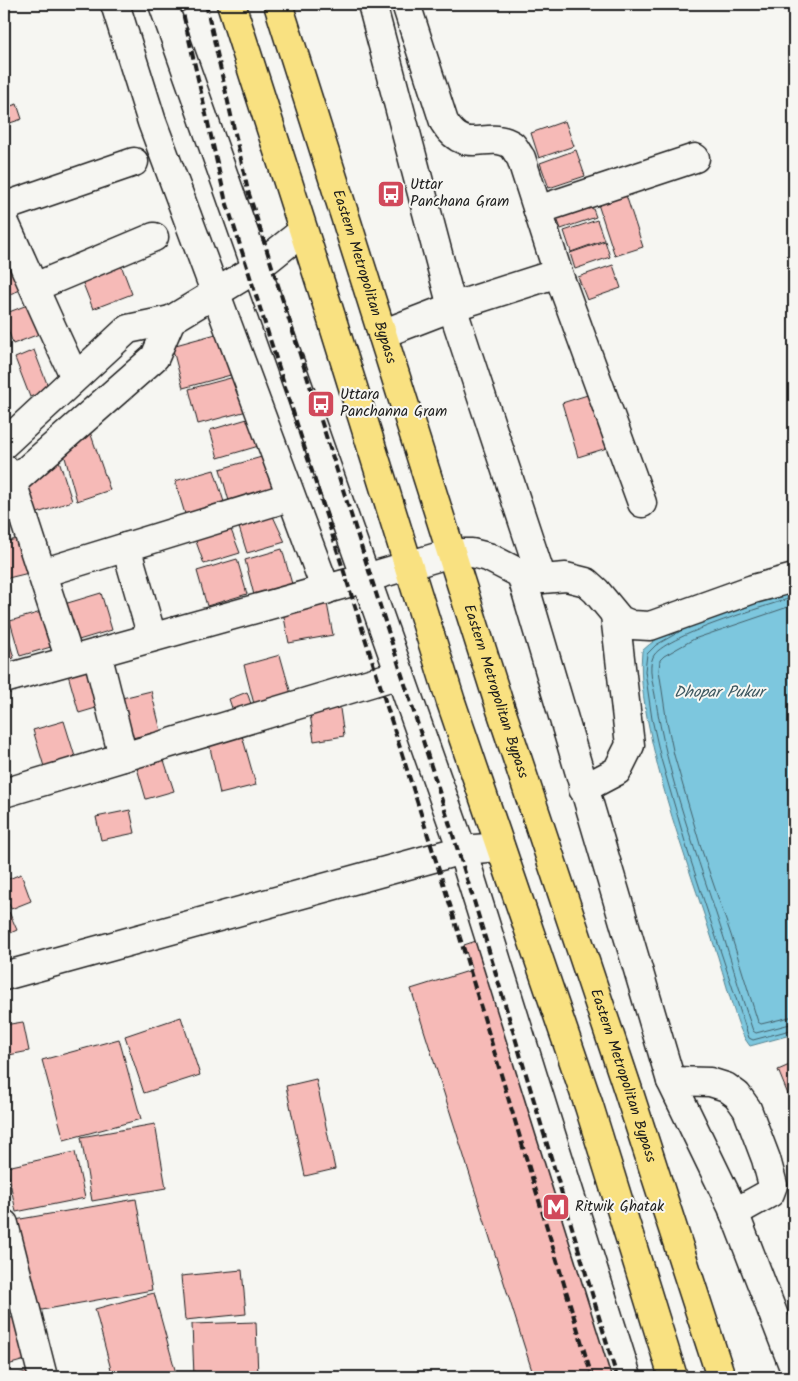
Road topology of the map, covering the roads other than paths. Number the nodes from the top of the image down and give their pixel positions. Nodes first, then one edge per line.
1 (115, 4) edge
2 (163, 4) edge
3 (231, 4) edge
4 (278, 4) edge
5 (372, 4) edge
6 (406, 4) edge
7 (695, 158) dead end
8 (134, 162) dead end
9 (538, 210) junction
10 (303, 231) junction
11 (154, 237) dead end
12 (257, 268) junction
13 (558, 273) junction
14 (35, 287) junction
15 (216, 292) junction
16 (452, 307) junction
17 (171, 320) junction
18 (382, 334) junction
19 (75, 378) junction
20 (4, 444) edge
21 (7, 480) edge
22 (276, 501) dead end
23 (642, 503) dead end
24 (126, 547) junction
25 (451, 553) junction
26 (409, 566) junction
27 (42, 573) junction
28 (531, 577) junction
29 (366, 578) junction
30 (794, 578) edge
31 (326, 590) junction
32 (615, 615) junction
33 (152, 637) junction
34 (97, 653) junction
35 (70, 660) junction
36 (400, 674) junction
37 (4, 679) edge
38 (123, 757) junction
39 (583, 789) junction
40 (4, 793) edge
41 (500, 847) junction
42 (462, 850) junction
43 (4, 976) edge
44 (671, 1081) junction
45 (734, 1213) junction
46 (4, 1224) edge
47 (794, 1368) edge
48 (43, 1377) edge
49 (628, 1377) edge
50 (674, 1377) edge
51 (721, 1377) edge

1 - 15 street
2 - 12 street
3 - 10 main road
4 - 18 main road, Eastern Metropolitan Bypass
5 - 16 street
6 - 9 street
7 - 9 street
8 - 14 street
9 - 13 street
10 - 12 street
10 - 26 main road
11 - 14 street
12 - 15 street
12 - 29 street
13 - 16 street
13 - 23 street
14 - 19 street
15 - 17 street
15 - 31 street
16 - 18 street
16 - 28 street
17 - 19 street
17 - 21 street
18 - 25 main road, Eastern Metropolitan Bypass
19 - 20 street
21 - 27 street
22 - 24 street
24 - 27 street
24 - 33 street
25 - 26 street
25 - 28 street
25 - 51 main road, Eastern Metropolitan Bypass
26 - 29 street
26 - 41 main road
27 - 35 street
28 - 32 street
28 - 39 street
29 - 31 street
29 - 36 street
30 - 32 street
31 - 33 street
32 - 39 street
33 - 34 street
34 - 35 street
34 - 38 street
35 - 37 street
36 - 38 street
36 - 42 street
38 - 40 street
39 - 44 street
41 - 42 street
41 - 50 main road
42 - 43 street
42 - 49 street
44 - 45 street
44 - 45 street
45 - 47 street
46 - 48 street

